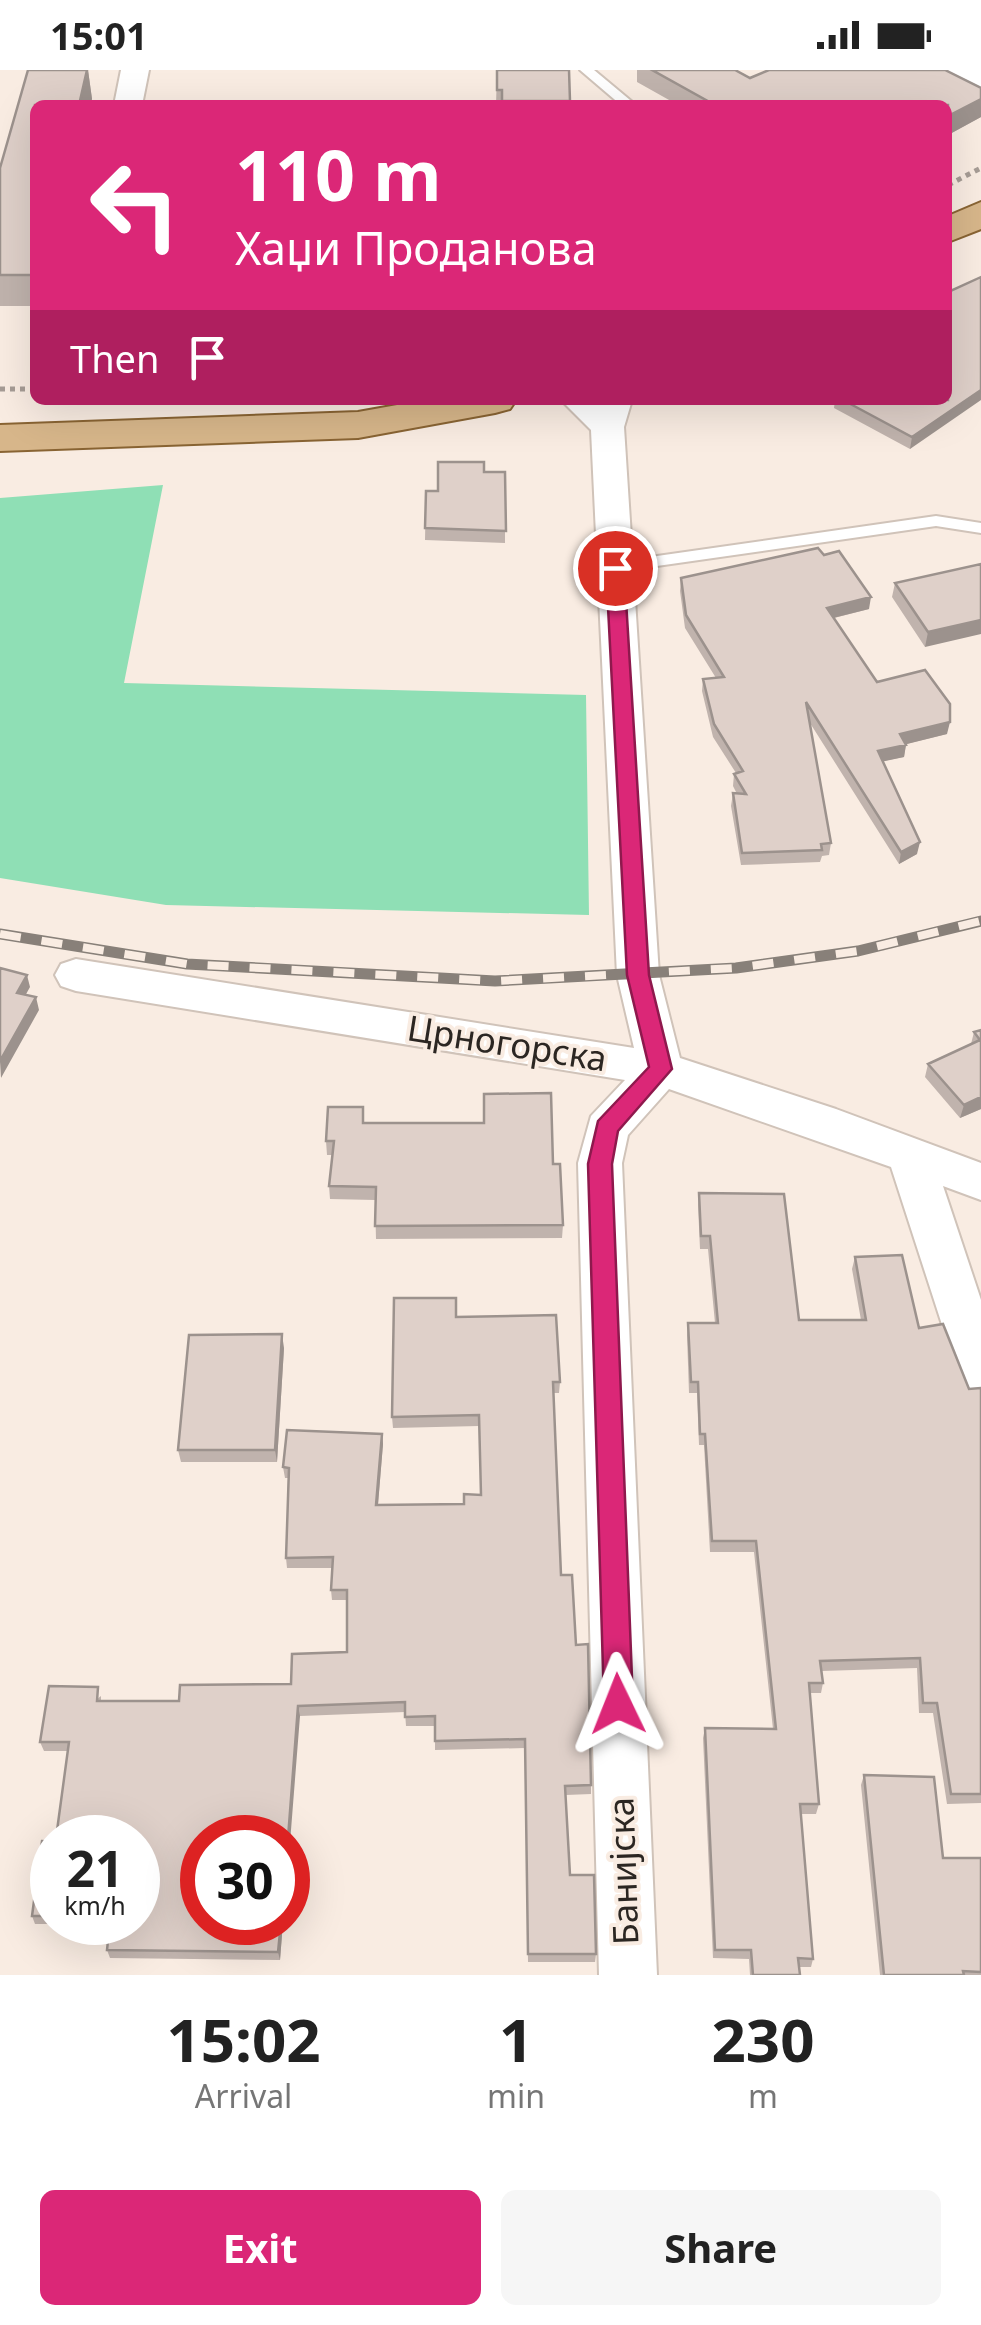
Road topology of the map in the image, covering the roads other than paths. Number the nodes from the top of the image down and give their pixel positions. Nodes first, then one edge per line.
1 (136, 70) edge
2 (586, 70) edge
3 (962, 70) edge
4 (981, 80) edge
5 (129, 100) edge
6 (623, 100) edge
7 (981, 185) edge
8 (952, 199) edge
9 (981, 214) edge
10 (952, 229) edge
11 (244, 405) edge
12 (468, 405) edge
13 (0, 407) edge
14 (612, 414) edge
15 (0, 438) edge
16 (981, 528) edge
17 (615, 568) junction
18 (76, 975) dead end
19 (661, 1069) junction
20 (910, 1156) junction
21 (981, 1182) edge
22 (981, 1371) edge
23 (628, 1975) edge

1 - 5 street
2 - 6 lane
3 - 4 street
7 - 8 main road
9 - 10 main road
11 - 13 main road
12 - 15 main road
14 - 17 street
16 - 17 lane
17 - 19 street
18 - 19 street, Црногорска
19 - 20 street, Црногорска
19 - 23 street, Банијска
20 - 21 street, Црногорска
20 - 22 street

